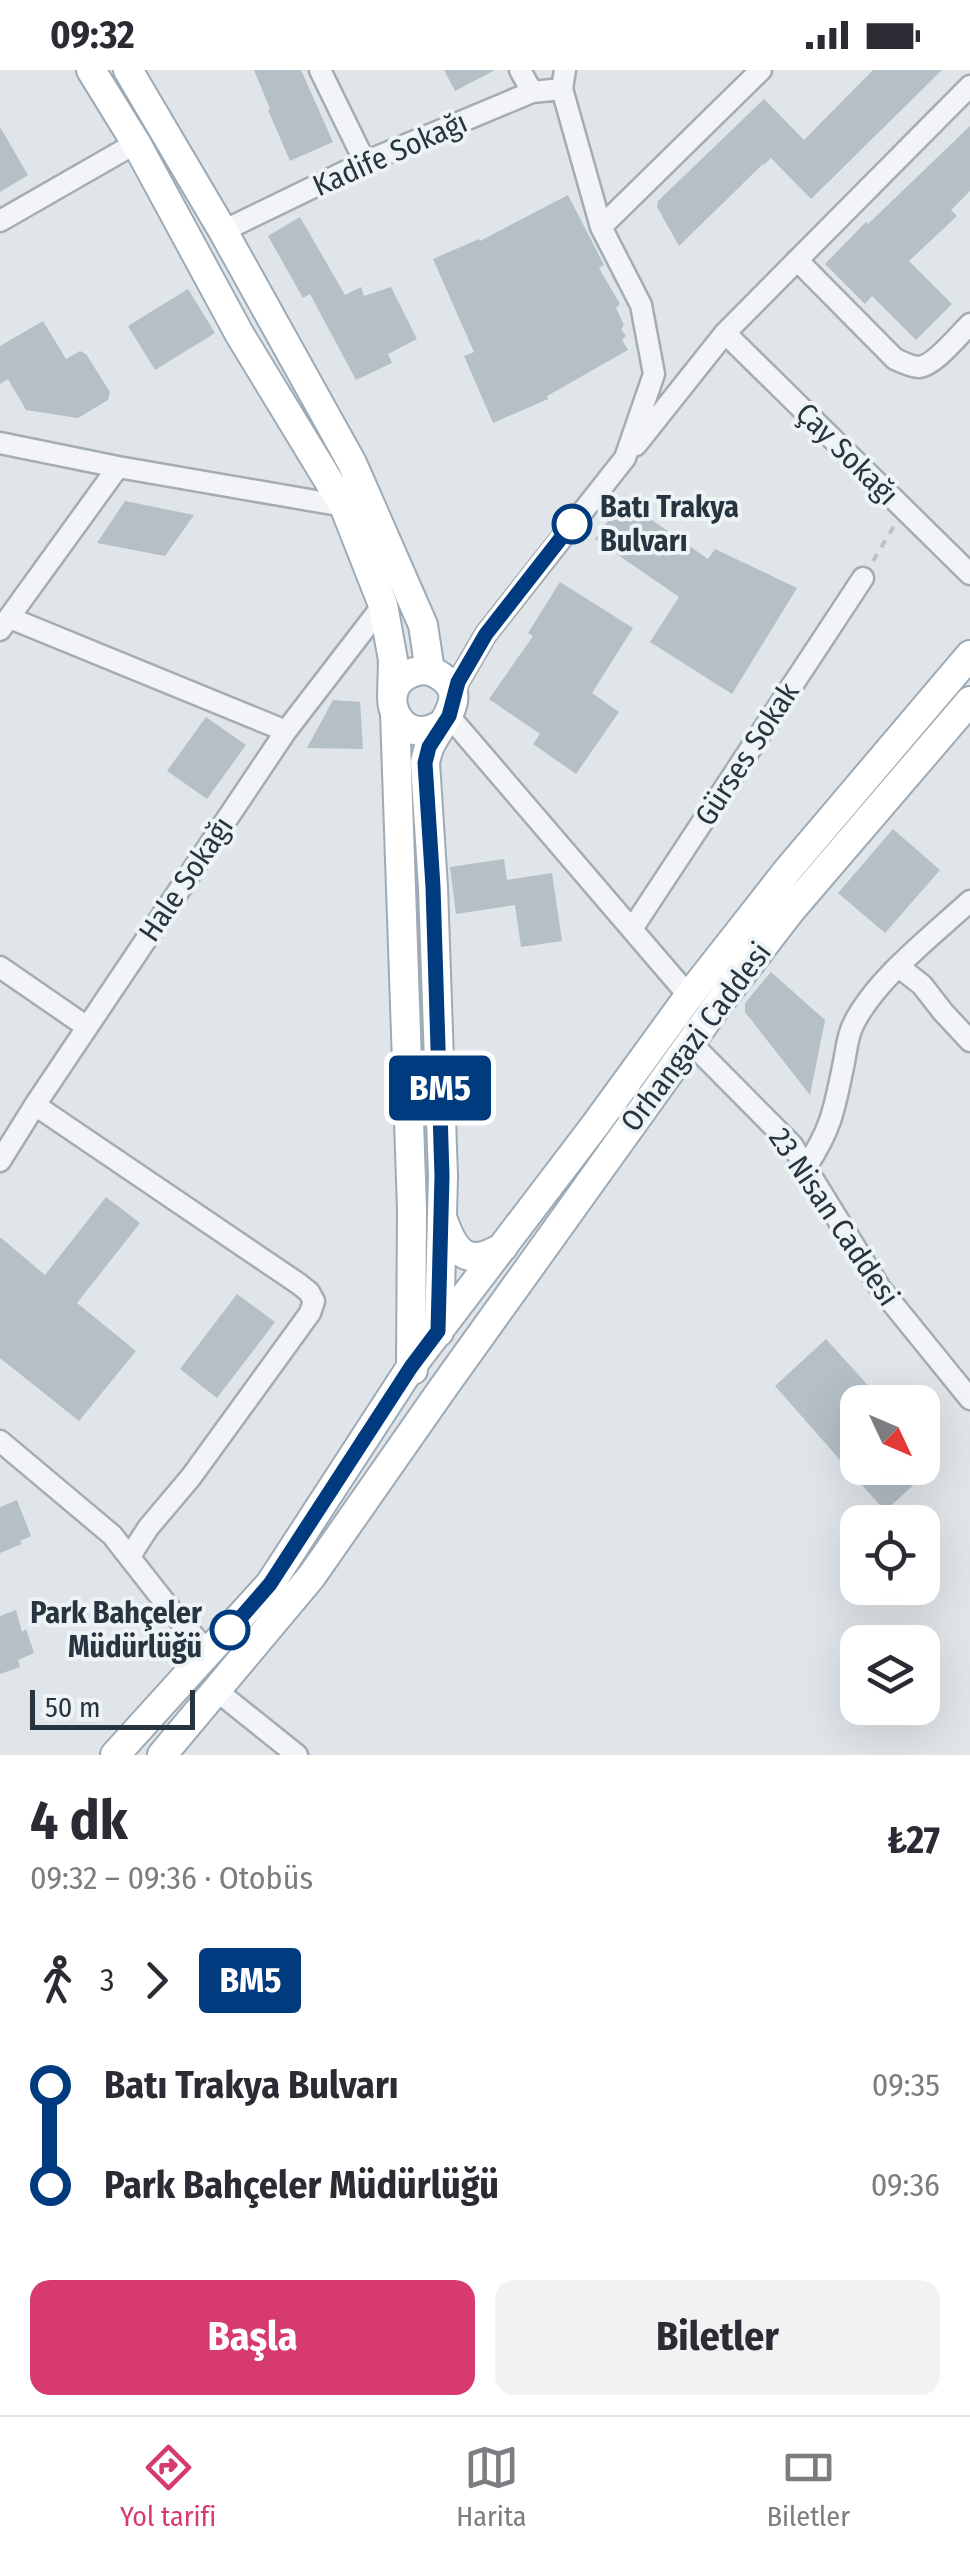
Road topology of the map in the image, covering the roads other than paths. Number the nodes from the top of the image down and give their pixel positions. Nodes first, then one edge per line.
1 (91, 70) edge
2 (128, 70) edge
3 (320, 70) edge
4 (520, 70) edge
5 (761, 70) edge
6 (564, 79) edge
7 (970, 86) edge
8 (532, 92) junction
9 (136, 143) junction
10 (365, 162) junction
11 (0, 221) edge
12 (601, 227) junction
13 (223, 231) junction
14 (797, 260) junction
15 (970, 324) edge
16 (725, 333) junction
17 (0, 444) edge
18 (625, 458) junction
19 (118, 467) junction
20 (344, 506) junction
21 (970, 574) edge
22 (863, 578) road end
23 (383, 604) junction
24 (5, 624) edge
25 (970, 656) edge
26 (443, 696) junction
27 (970, 701) edge
28 (393, 708) junction
29 (286, 731) junction
30 (970, 901) edge
31 (632, 930) junction
32 (0, 967) edge
33 (898, 967) junction
34 (689, 996) junction
35 (87, 1027) junction
36 (970, 1041) edge
37 (690, 1042) junction
38 (35, 1105) junction
39 (0, 1162) edge
40 (806, 1167) junction
41 (442, 1216) junction
42 (502, 1247) junction
43 (438, 1331) junction
44 (411, 1367) junction
45 (443, 1388) junction
46 (970, 1400) edge
47 (0, 1440) edge
48 (130, 1556) junction
49 (209, 1653) junction
50 (217, 1691) junction
51 (115, 1755) edge
52 (162, 1755) edge
53 (296, 1755) edge

1 - 9 main road
2 - 13 main road
3 - 10 street
4 - 8 street
5 - 12 street
6 - 8 street, Kadife Sokağı
6 - 12 street
7 - 14 street
8 - 10 street, Kadife Sokağı
9 - 11 street
9 - 20 main road
10 - 13 street, Kadife Sokağı
12 - 18 street
13 - 26 main road
14 - 15 street
14 - 16 street
16 - 18 street
16 - 21 street, Çay Sokağı
17 - 19 street
18 - 26 street
19 - 20 street
19 - 24 street
20 - 23 main road
22 - 31 street, Gürses Sokak
23 - 28 main road
23 - 29 street, Hale Sokağı
24 - 29 street
25 - 34 main road, Orhangazi Caddesi
26 - 28 main road
26 - 28 main road
26 - 31 street
26 - 41 main road
27 - 37 main road, Orhangazi Caddesi
28 - 44 main road
29 - 35 street, Hale Sokağı
30 - 33 street
31 - 34 street
32 - 35 street
33 - 36 street
33 - 40 street
34 - 42 main road, Orhangazi Caddesi
35 - 38 street, Hale Sokağı
37 - 40 street, 23 Nisan Caddesi
37 - 45 main road, Orhangazi Caddesi
38 - 39 street, Hale Sokağı
38 - 48 street
40 - 46 street, 23 Nisan Caddesi
41 - 42 main road
41 - 43 main road
42 - 43 main road, Orhangazi Caddesi
43 - 44 main road
43 - 45 main road
44 - 45 main road
44 - 49 main road
45 - 50 main road
47 - 48 street
48 - 49 street
49 - 51 main road
50 - 52 main road
50 - 53 street

